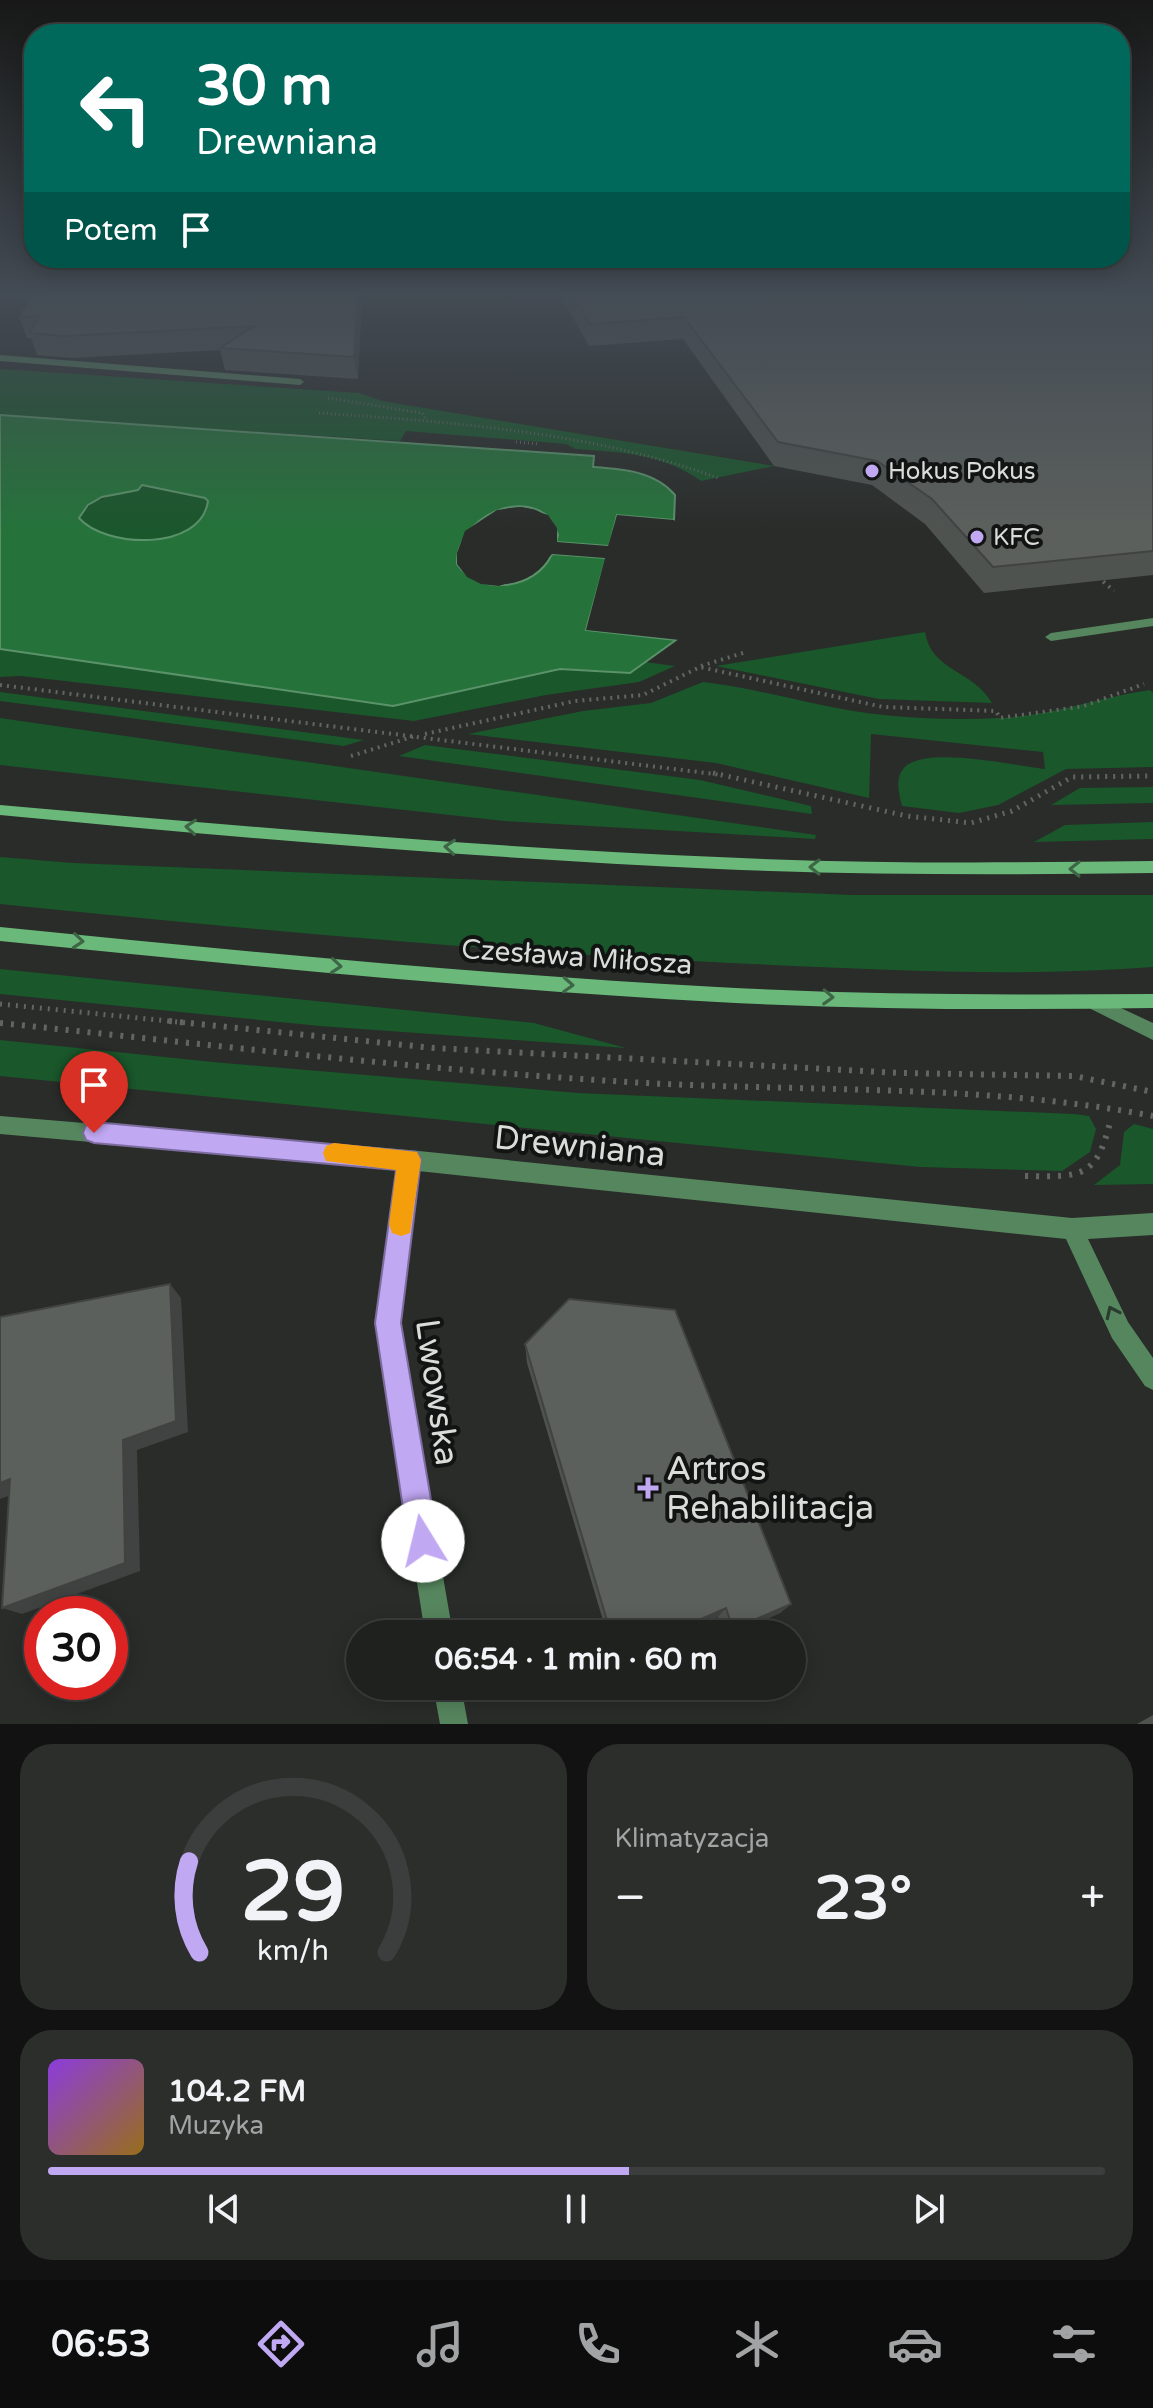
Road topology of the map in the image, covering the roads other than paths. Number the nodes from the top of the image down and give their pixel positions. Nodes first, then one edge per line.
1 (193, 373) edge
2 (300, 382) edge
3 (1153, 622) edge
4 (1051, 637) dead end
5 (0, 810) edge
6 (1153, 867) edge
7 (0, 934) edge
8 (1153, 1001) edge
9 (1093, 1002) junction
10 (1153, 1032) edge
11 (0, 1125) edge
12 (409, 1160) junction
13 (1153, 1224) edge
14 (1072, 1229) junction
15 (1153, 1378) edge
16 (437, 1620) edge
17 (450, 1700) edge
18 (454, 1724) edge

1 - 2 street
3 - 4 street
6 -> 5 main road
7 -> 9 main road, Czesława Miłosza
8 - 9 main road, Czesława Miłosza
9 - 10 street
11 - 12 street, Drewniana
12 - 14 street, Drewniana
12 - 16 street, Lwowska
13 - 14 street, Drewniana
15 -> 14 street
17 - 18 street

